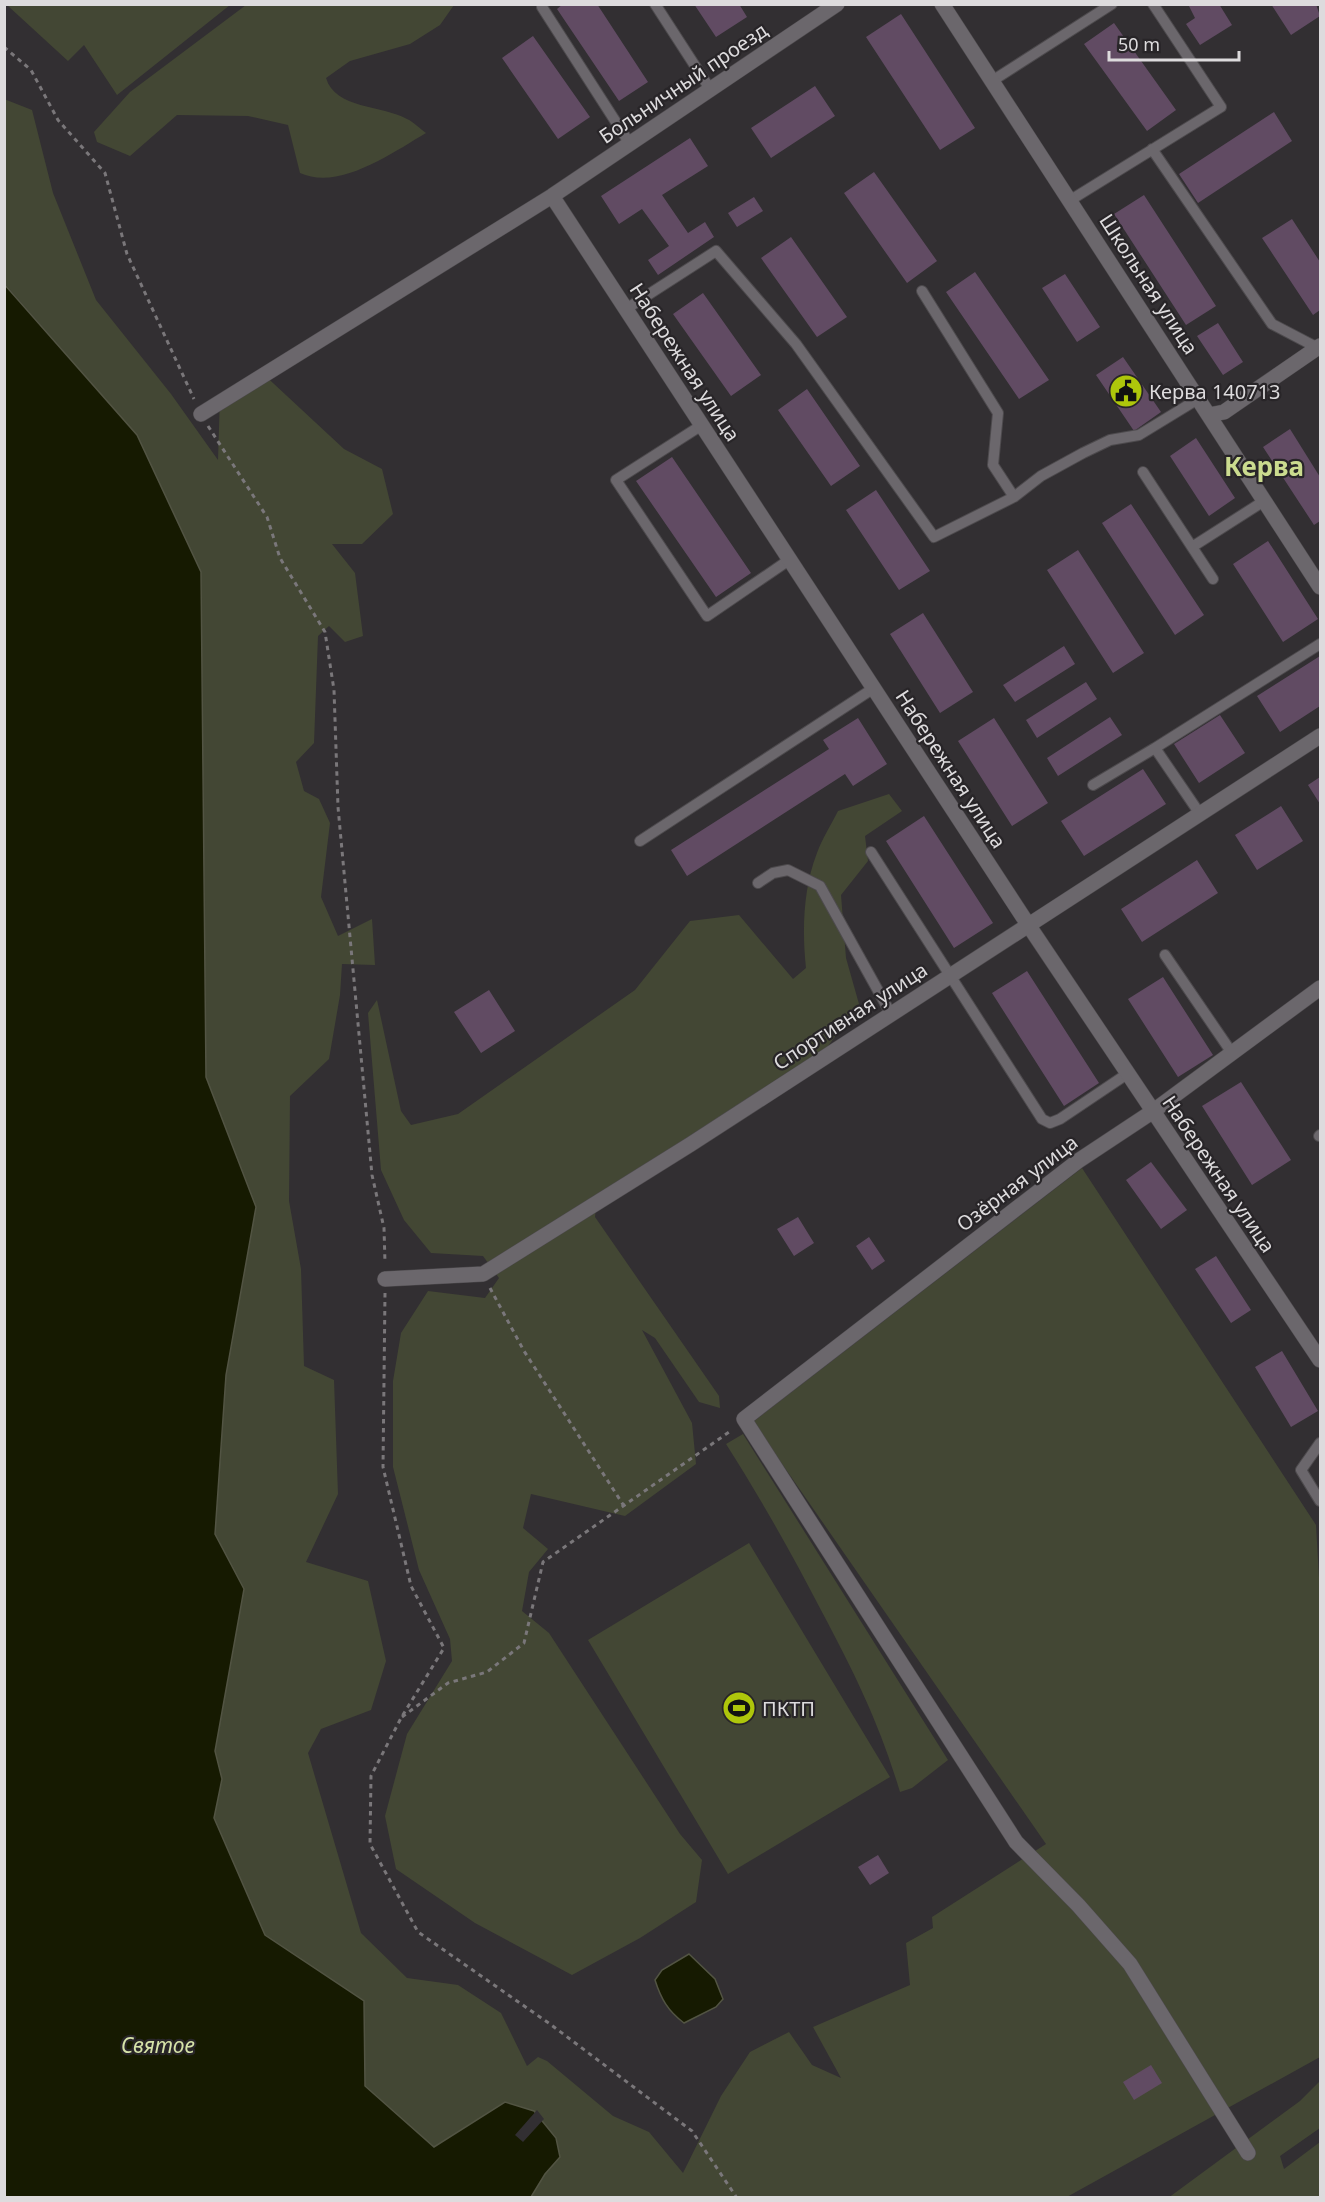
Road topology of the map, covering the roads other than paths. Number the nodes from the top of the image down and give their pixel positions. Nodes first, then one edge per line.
1 (655, 4) edge
2 (837, 4) edge
3 (942, 4) edge
4 (1112, 4) edge
5 (1153, 4) edge
6 (542, 7) dead end
7 (992, 81) junction
8 (710, 89) junction
9 (630, 144) junction
10 (1152, 149) junction
11 (552, 196) junction
12 (1069, 201) junction
13 (922, 291) dead end
14 (626, 309) junction
15 (1319, 347) edge
16 (1198, 399) junction
17 (201, 414) road end
18 (1209, 415) junction
19 (702, 425) junction
20 (1143, 472) dead end
21 (1014, 496) junction
22 (1264, 501) junction
23 (1192, 547) junction
24 (789, 560) junction
25 (1213, 579) dead end
26 (1320, 587) edge
27 (1320, 644) edge
28 (874, 688) junction
29 (1320, 736) edge
30 (1155, 748) junction
31 (1093, 785) dead end
32 (1200, 814) junction
33 (640, 841) dead end
34 (870, 852) dead end
35 (758, 883) dead end
36 (1029, 926) junction
37 (1164, 955) dead end
38 (950, 976) junction
39 (1320, 988) edge
40 (891, 1014) junction
41 (1232, 1053) junction
42 (1127, 1074) junction
43 (1152, 1112) junction
44 (385, 1279) road end
45 (1320, 1360) edge
46 (1320, 1443) edge
47 (1320, 1501) edge
48 (1248, 2153) dead end

1 - 8 lane
2 - 8 street, Больничный проезд
3 - 7 street, Школьная улица
4 - 7 lane
5 - 10 lane
6 - 9 lane
7 - 12 street, Школьная улица
8 - 9 street, Больничный проезд
9 - 11 street, Больничный проезд
10 - 12 lane
10 - 15 lane
11 - 14 street, Набережная улица
11 - 17 street, Больничный проезд
12 - 16 street, Школьная улица
13 - 21 lane
14 - 19 street, Набережная улица
14 - 21 lane
15 - 18 street
16 - 18 street, Школьная улица
16 - 21 lane
18 - 22 street, Школьная улица
19 - 24 street, Набережная улица
19 - 24 lane
20 - 23 lane
22 - 23 lane
22 - 26 street, Школьная улица
23 - 25 lane
24 - 28 street, Набережная улица
27 - 30 lane
28 - 33 lane
28 - 36 street, Набережная улица
29 - 32 street, Спортивная улица
30 - 31 lane
30 - 32 lane
32 - 36 street, Спортивная улица
34 - 38 lane
35 - 40 lane
36 - 38 street, Спортивная улица
36 - 42 street, Набережная улица
37 - 41 lane
38 - 40 street, Спортивная улица
38 - 42 lane
39 - 41 street, Озёрная улица
40 - 44 street, Спортивная улица
41 - 43 street, Озёрная улица
42 - 43 street, Набережная улица
43 - 45 street, Набережная улица
43 - 48 street, Озёрная улица
46 - 47 lane

